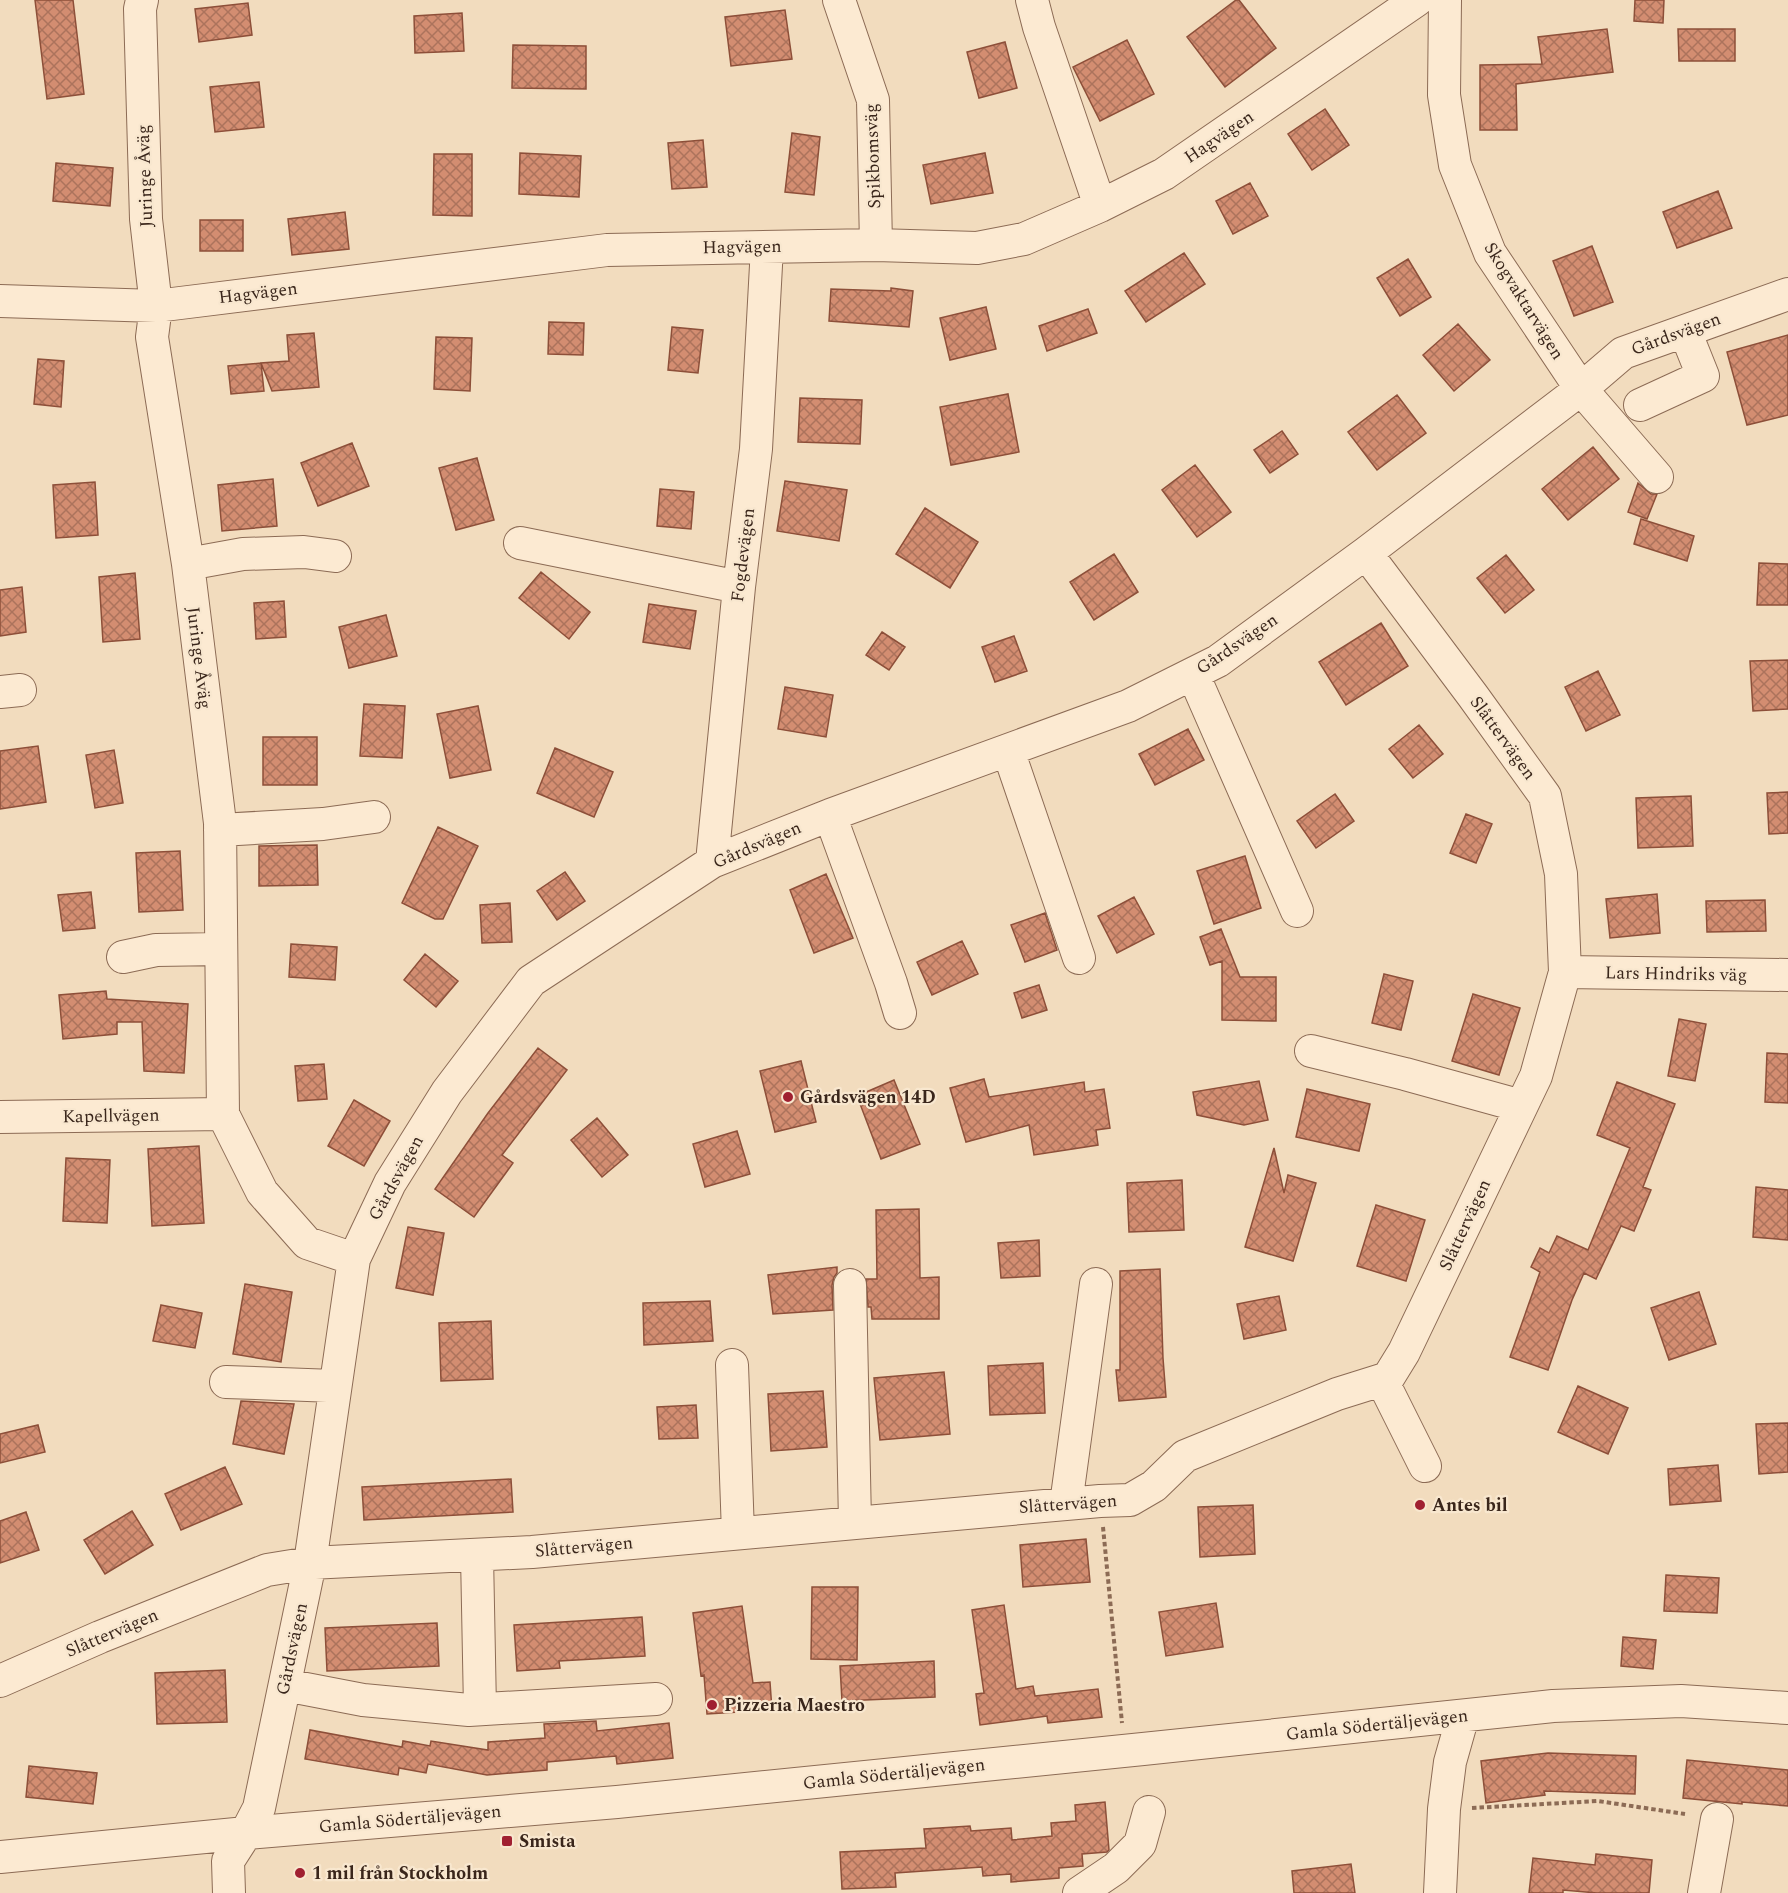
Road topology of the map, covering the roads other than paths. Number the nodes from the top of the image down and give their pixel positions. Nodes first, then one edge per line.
1 (142, 0) edge
2 (839, 0) edge
3 (1032, 0) edge
4 (1418, 0) edge
5 (1445, 0) edge
6 (1100, 206) junction
7 (876, 245) junction
8 (767, 247) junction
9 (1788, 294) edge
10 (0, 301) edge
11 (156, 306) junction
12 (1685, 331) junction
13 (1581, 389) junction
14 (1640, 405) dead end
15 (1657, 477) dead end
16 (520, 543) dead end
17 (1366, 553) junction
18 (335, 556) dead end
19 (188, 564) junction
20 (739, 587) junction
21 (1192, 674) junction
22 (1008, 750) junction
23 (830, 815) junction
24 (374, 817) dead end
25 (220, 830) junction
26 (712, 862) junction
27 (1297, 910) dead end
28 (221, 949) junction
29 (123, 957) dead end
30 (1079, 958) dead end
31 (1565, 972) junction
32 (1788, 975) edge
33 (900, 1013) dead end
34 (1311, 1051) dead end
35 (1521, 1106) junction
36 (223, 1114) junction
37 (0, 1117) edge
38 (354, 1259) junction
39 (1096, 1284) dead end
40 (850, 1285) dead end
41 (732, 1365) dead end
42 (1382, 1380) junction
43 (226, 1382) dead end
44 (334, 1386) junction
45 (1425, 1466) dead end
46 (1066, 1504) junction
47 (855, 1522) junction
48 (738, 1533) junction
49 (477, 1555) junction
50 (310, 1563) junction
51 (0, 1681) edge
52 (285, 1684) junction
53 (656, 1699) dead end
54 (1788, 1708) edge
55 (480, 1710) junction
56 (1463, 1716) junction
57 (1149, 1812) dead end
58 (1717, 1819) dead end
59 (246, 1833) junction
60 (0, 1857) edge
61 (230, 1893) edge
62 (1079, 1893) edge
63 (1440, 1893) edge
64 (1704, 1893) edge

1 - 11 street, Juringe Åväg
2 - 7 street, Spikbomsväg
3 - 6 street
4 - 6 street, Hagvägen
5 - 13 street, Skogvaktarvägen
6 - 7 street, Hagvägen
7 - 8 street, Hagvägen
8 - 11 street, Hagvägen
8 - 20 street, Fogdevägen
9 - 12 street, Gårdsvägen
10 - 11 street, Hagvägen
11 - 19 street, Juringe Åväg
12 - 13 street, Gårdsvägen
12 - 14 street
13 - 15 street, Skogvaktarvägen
13 - 17 street, Gårdsvägen
16 - 20 street
17 - 21 street, Gårdsvägen
17 - 31 street, Slåttervägen
18 - 19 street
19 - 25 street, Juringe Åväg
20 - 26 street, Fogdevägen
21 - 22 street, Gårdsvägen
21 - 27 street
22 - 23 street, Gårdsvägen
22 - 30 street
23 - 26 street, Gårdsvägen
23 - 33 street
24 - 25 street
25 - 28 street, Juringe Åväg
26 - 38 street, Gårdsvägen
28 - 29 street
28 - 36 street, Juringe Åväg
31 - 32 street, Lars Hindriks väg
31 - 35 street, Slåttervägen
34 - 35 street
35 - 42 street, Slåttervägen
36 - 37 street, Kapellvägen
36 - 38 street, Juringe Åväg
38 - 44 street, Gårdsvägen
39 - 46 street
40 - 47 street
41 - 48 street
42 - 45 street
42 - 46 street, Slåttervägen
43 - 44 street
44 - 50 street, Gårdsvägen
46 - 47 street, Slåttervägen
47 - 48 street, Slåttervägen
48 - 49 street, Slåttervägen
49 - 50 street, Slåttervägen
49 - 55 street
50 - 51 street, Slåttervägen
50 - 52 street, Gårdsvägen
52 - 55 street
52 - 59 street, Gårdsvägen
53 - 55 street
54 - 56 street, Gamla Södertäljevägen
56 - 59 street, Gamla Södertäljevägen
56 - 63 street
57 - 62 street
58 - 64 street
59 - 60 street, Gamla Södertäljevägen
59 - 61 street, Gårdsvägen

